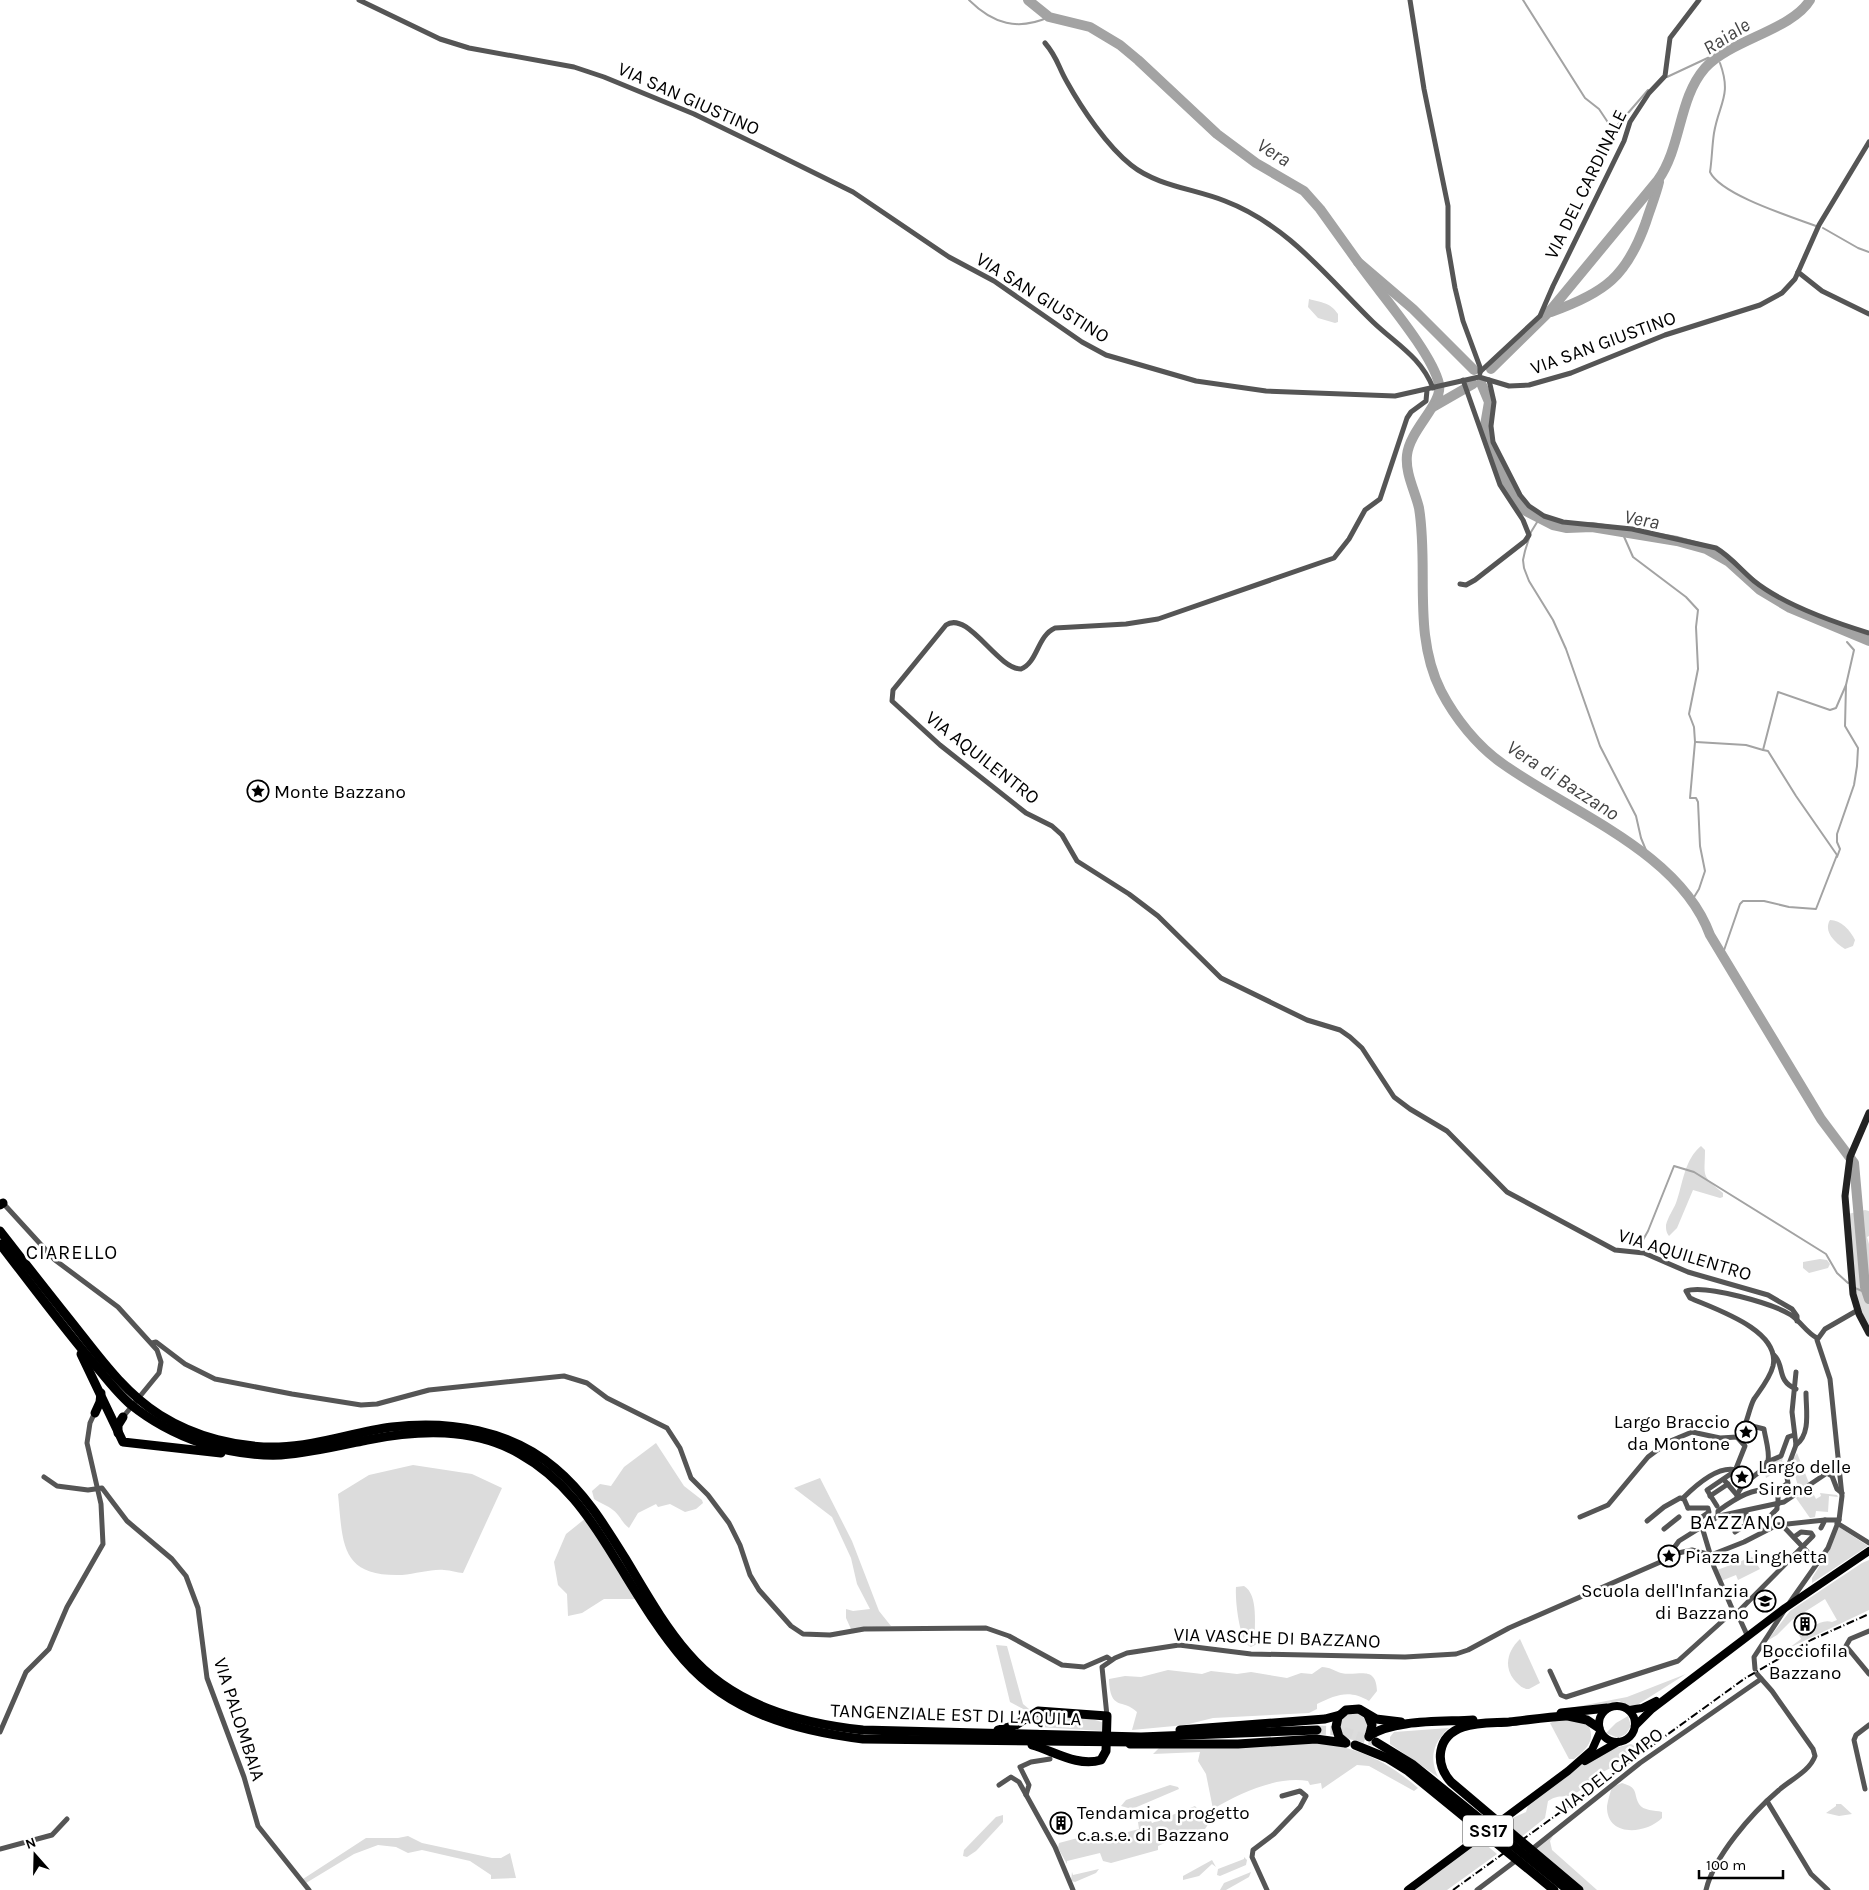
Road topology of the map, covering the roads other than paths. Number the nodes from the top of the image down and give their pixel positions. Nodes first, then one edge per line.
1 (359, 0) edge
2 (1410, 0) edge
3 (1699, 0) edge
4 (1045, 42) dead end
5 (1869, 142) edge
6 (1798, 272) junction
7 (1869, 314) edge
8 (1481, 371) junction
9 (1476, 377) junction
10 (1487, 379) junction
11 (1465, 385) junction
12 (1435, 388) junction
13 (1460, 584) dead end
14 (1869, 633) edge
15 (1869, 1113) edge
16 (1, 1203) edge
17 (0, 1231) edge
18 (0, 1244) edge
19 (1858, 1310) junction
20 (1797, 1321) junction
21 (1869, 1334) edge
22 (72, 1338) junction
23 (1817, 1338) junction
24 (152, 1342) junction
25 (1773, 1354) junction
26 (1796, 1372) dead end
27 (1796, 1389) junction
28 (100, 1393) junction
29 (1806, 1393) dead end
30 (108, 1411) junction
31 (95, 1413) junction
32 (126, 1414) junction
33 (1744, 1424) junction
34 (118, 1433) junction
35 (1794, 1435) junction
36 (1737, 1437) junction
37 (1796, 1445) junction
38 (253, 1454) junction
39 (1767, 1462) junction
40 (1736, 1469) junction
41 (44, 1477) dead end
42 (1747, 1481) junction
43 (98, 1488) junction
44 (1778, 1490) junction
45 (1842, 1493) junction
46 (1710, 1496) junction
47 (1737, 1496) junction
48 (1683, 1498) junction
49 (1777, 1504) junction
50 (1717, 1506) junction
51 (1726, 1506) junction
52 (1708, 1509) junction
53 (1746, 1510) junction
54 (1683, 1512) junction
55 (1718, 1516) junction
56 (1580, 1517) dead end
57 (1699, 1519) dead end
58 (1824, 1520) junction
59 (1647, 1521) dead end
60 (1759, 1522) dead end
61 (1838, 1522) junction
62 (1782, 1525) junction
63 (1702, 1527) junction
64 (1773, 1527) junction
65 (1664, 1529) dead end
66 (1765, 1531) junction
67 (1735, 1532) dead end
68 (1812, 1534) junction
69 (1794, 1537) junction
70 (1869, 1543) edge
71 (1803, 1548) junction
72 (1869, 1551) edge
73 (1669, 1555) junction
74 (1711, 1555) junction
75 (1818, 1563) junction
76 (1808, 1576) junction
77 (1816, 1586) junction
78 (1786, 1608) junction
79 (1735, 1613) junction
80 (1869, 1631) edge
81 (1748, 1637) junction
82 (1111, 1660) junction
83 (1706, 1669) junction
84 (1550, 1671) dead end
85 (1869, 1674) edge
86 (1761, 1679) junction
87 (1608, 1708) junction
88 (1629, 1710) junction
89 (1340, 1715) junction
90 (1368, 1715) junction
91 (1030, 1716) junction
92 (1107, 1716) junction
93 (1541, 1716) junction
94 (1566, 1716) junction
95 (1422, 1723) junction
96 (1869, 1725) edge
97 (1635, 1726) junction
98 (1317, 1730) tunnel mouth
99 (1600, 1730) junction
100 (0, 1732) edge
101 (980, 1733) junction
102 (1066, 1736) junction
103 (1372, 1739) junction
104 (1020, 1741) junction
105 (1620, 1742) junction
106 (1076, 1743) junction
107 (1108, 1744) junction
108 (1350, 1744) junction
109 (1050, 1759) dead end
110 (1070, 1759) junction
111 (1568, 1771) junction
112 (999, 1785) dead end
113 (1865, 1789) dead end
114 (1440, 1791) junction
115 (1026, 1795) junction
116 (1282, 1796) dead end
117 (1767, 1801) junction
118 (67, 1819) dead end
119 (0, 1849) edge
120 (309, 1890) edge
121 (1073, 1890) edge
122 (1266, 1890) edge
123 (1408, 1890) edge
124 (1477, 1890) edge
125 (1554, 1890) edge
126 (1568, 1890) edge
127 (1579, 1890) edge
128 (1706, 1890) edge
129 (1828, 1890) edge

1 - 12 street, VIA SAN GIUSTINO
2 - 8 street
3 - 8 street, VIA DEL CARDINALE
4 - 12 street
5 - 6 street, VIA SAN GIUSTINO
6 - 7 street
6 - 10 street, VIA SAN GIUSTINO
8 - 9 street, VIA DEL CARDINALE
9 - 10 street, VIA SAN GIUSTINO
9 - 11 street, VIA SAN GIUSTINO
10 - 14 street
11 - 12 street, VIA SAN GIUSTINO
11 - 13 street
12 - 20 street, VIA AQUILENTRO
15 - 19 main road
16 - 24 street
17 - 101 highway, TANGENZIALE EST DI L'AQUILA
18 - 22 highway, TANGENZIALE EST DI L'AQUILA
19 - 21 main road
19 - 23 street
20 - 23 street
20 - 25 street
22 - 28 highway
22 - 38 highway, TANGENZIALE EST DI L'AQUILA
23 - 45 street
24 - 32 street
24 - 82 street, VIA VASCHE DI BAZZANO
25 - 27 street
25 - 33 street
26 - 27 street
27 - 35 street
28 - 30 highway
28 - 31 highway
29 - 37 street
30 - 31 street
30 - 32 street
30 - 34 highway
31 - 43 street
32 - 34 highway
33 - 36 street
33 - 39 street
34 - 38 highway
35 - 37 street
35 - 39 street
36 - 40 street
36 - 56 street
37 - 44 street
38 - 104 highway, TANGENZIALE EST DI L'AQUILA
39 - 42 street
40 - 42 street
40 - 46 street
40 - 48 street
41 - 43 street
42 - 47 street
43 - 100 street
43 - 120 street, VIA PALOMBAIA
44 - 47 street
44 - 49 street
45 - 49 street
45 - 61 street
46 - 47 street
46 - 50 street
47 - 51 street
48 - 54 street
48 - 59 street
49 - 53 street
49 - 64 street
50 - 51 street
50 - 52 street
51 - 55 street
52 - 54 street
52 - 57 street
53 - 55 street
53 - 67 street
54 - 65 street
55 - 63 street
58 - 61 street
58 - 62 street
58 - 68 street
60 - 66 street
61 - 70 street
61 - 75 street
62 - 64 street
62 - 69 street
63 - 73 street
63 - 74 street
64 - 66 street
66 - 74 street
68 - 69 street
68 - 71 street
69 - 71 street
71 - 75 street
71 - 79 street
72 - 77 main road, SS17
73 - 74 street
73 - 82 street, VIA VASCHE DI BAZZANO
74 - 79 street
75 - 76 street
76 - 77 street
76 - 78 street
77 - 78 main road, SS17
78 - 81 main road, SS17
78 - 86 street
79 - 81 street
79 - 84 street
80 - 85 street
81 - 83 main road, SS17
82 - 92 street
83 - 88 main road
83 - 97 main road, SS17
86 - 117 street
86 - 124 street, VIA DEL CAMPO
87 - 88 main road
87 - 93 highway
87 - 99 main road
88 - 97 main road
89 - 90 highway
89 - 107 highway
89 - 108 highway
90 - 95 highway
90 - 103 highway
91 - 92 highway
91 - 101 highway
91 - 102 highway
92 - 107 highway
93 - 94 highway
93 - 95 highway
94 - 99 highway
94 - 127 highway
95 - 103 highway
96 - 113 street
97 - 105 main road, SS17
98 - 107 highway
99 - 105 main road
99 - 111 main road
101 - 102 highway, TANGENZIALE EST DI L'AQUILA
102 - 107 highway, TANGENZIALE EST DI L'AQUILA
103 - 108 highway
103 - 114 highway
104 - 106 highway, TANGENZIALE EST DI L'AQUILA
104 - 110 highway
105 - 111 main road, SS17
106 - 107 highway, TANGENZIALE EST DI L'AQUILA
106 - 110 highway
107 - 108 highway
107 - 110 highway
108 - 114 highway
109 - 115 street
111 - 123 main road, SS17
112 - 115 street
114 - 125 highway
114 - 126 highway
115 - 121 street
116 - 122 street
117 - 128 street
117 - 129 street
118 - 119 street

